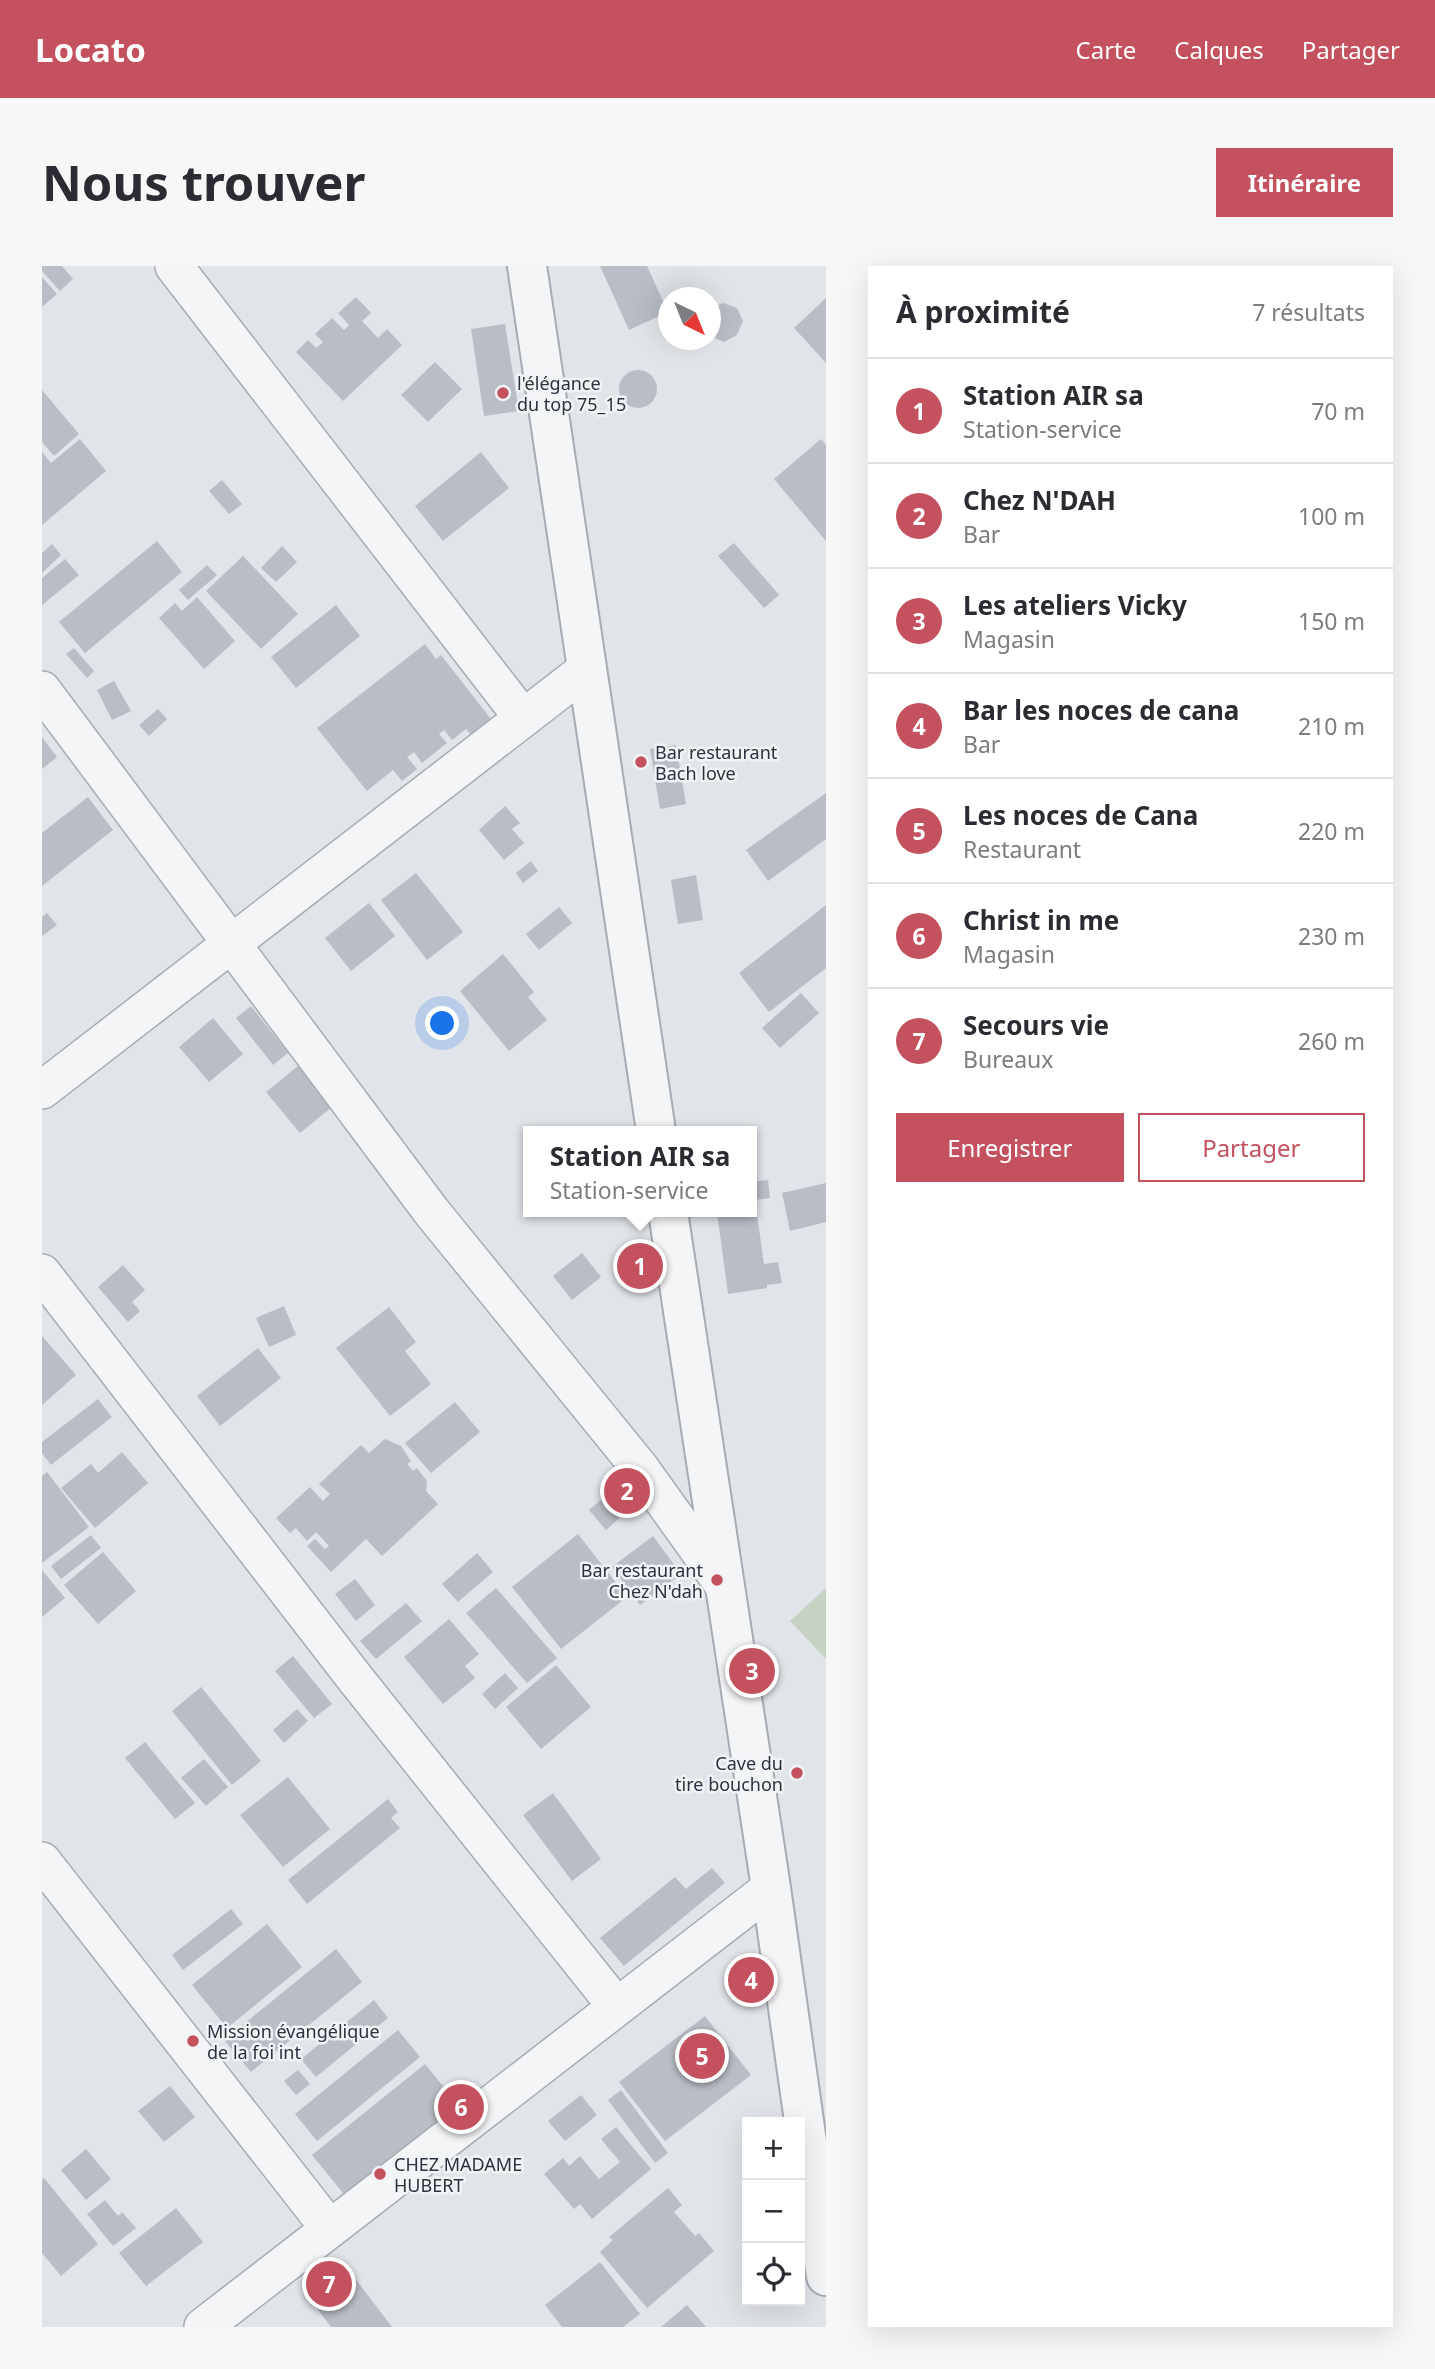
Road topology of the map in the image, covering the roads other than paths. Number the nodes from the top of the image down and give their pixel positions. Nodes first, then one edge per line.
1 (174, 266) edge
2 (527, 266) edge
3 (587, 669) junction
4 (42, 690) edge
5 (523, 718) junction
6 (232, 943) junction
7 (42, 1090) edge
8 (655, 1126) edge
9 (669, 1217) edge
10 (42, 1273) edge
11 (723, 1584) junction
12 (42, 1861) edge
13 (771, 1888) junction
14 (617, 2007) junction
15 (330, 2229) junction
16 (826, 2276) edge
17 (203, 2327) edge

1 - 5 street
2 - 3 street
3 - 5 street
3 - 8 street
4 - 6 street
5 - 6 street
6 - 7 street
6 - 11 street
9 - 11 street
10 - 14 street
11 - 13 street
12 - 15 street
13 - 14 street
13 - 16 street
14 - 15 street
15 - 17 street

